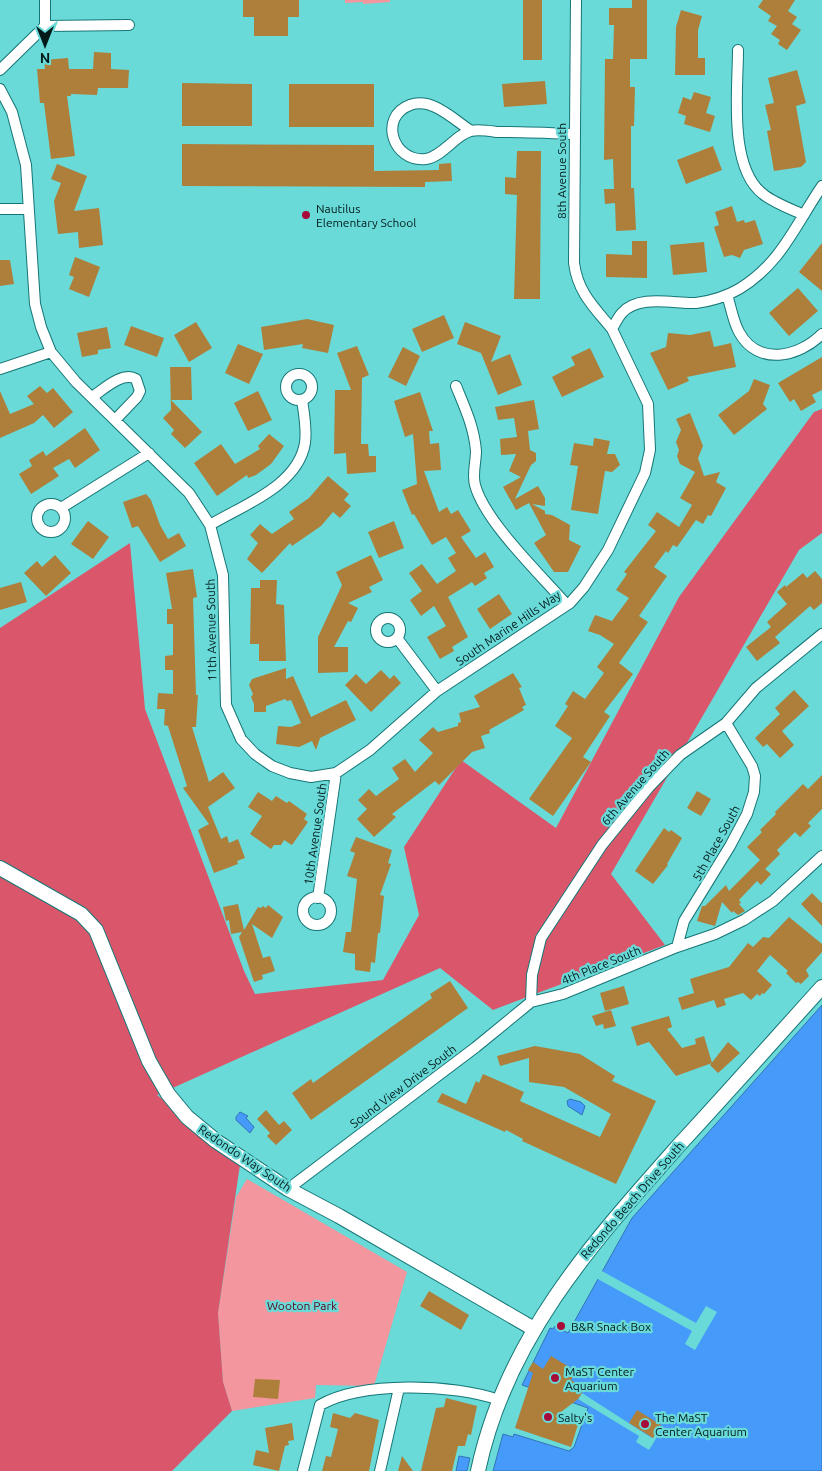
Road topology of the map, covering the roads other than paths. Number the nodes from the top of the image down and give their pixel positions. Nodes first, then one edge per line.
1 (45, 0) edge
2 (576, 0) edge
3 (129, 25) dead end
4 (45, 26) junction
5 (738, 50) dead end
6 (0, 70) edge
7 (0, 89) edge
8 (471, 131) junction
9 (574, 134) junction
10 (822, 186) edge
11 (0, 209) edge
12 (28, 209) junction
13 (804, 215) junction
14 (727, 295) junction
15 (612, 329) junction
16 (822, 334) edge
17 (51, 352) junction
18 (0, 369) edge
19 (456, 386) dead end
20 (92, 398) junction
21 (302, 400) dead end
22 (115, 420) junction
23 (149, 453) junction
24 (61, 508) dead end
25 (210, 525) junction
26 (567, 605) junction
27 (822, 634) edge
28 (397, 638) dead end
29 (437, 691) junction
30 (726, 723) junction
31 (336, 773) junction
32 (822, 856) edge
33 (0, 868) edge
34 (318, 898) dead end
35 (677, 947) junction
36 (822, 987) edge
37 (531, 1002) junction
38 (288, 1189) junction
39 (534, 1329) junction
40 (400, 1388) junction
41 (499, 1400) junction
42 (303, 1471) edge
43 (380, 1471) edge
44 (478, 1471) edge

1 - 4 street
2 - 9 street, 8th Avenue South
3 - 4 street
4 - 6 street
5 - 13 street
7 - 12 street, 11th Avenue South
8 - 8 street
8 - 9 street
9 - 15 street, 8th Avenue South
10 - 13 street
11 - 12 street
12 - 17 street, 11th Avenue South
13 - 14 street
14 - 15 street
14 - 16 street
15 - 26 street, South Marine Hills Way
17 - 18 street
17 - 20 street, 11th Avenue South
19 - 26 street
20 - 22 street, 11th Avenue South
20 - 22 street
21 - 25 street
22 - 23 street, 11th Avenue South
23 - 24 street
23 - 25 street, 11th Avenue South
25 - 31 street, 11th Avenue South
26 - 29 street, South Marine Hills Way
27 - 30 street, 6th Avenue South
28 - 29 street
29 - 31 street, South Marine Hills Way
30 - 35 street, 5th Place South
30 - 37 street, 6th Avenue South
31 - 34 street, 10th Avenue South
32 - 35 street
33 - 38 street, Redondo Way South
35 - 37 street, 4th Place South
36 - 39 street, Redondo Beach Drive South
37 - 38 street, Sound View Drive South
38 - 39 street, Redondo Way South
39 - 41 street, Redondo Beach Drive South
40 - 41 street
40 - 42 street
40 - 43 street
41 - 44 street, Redondo Beach Drive South

